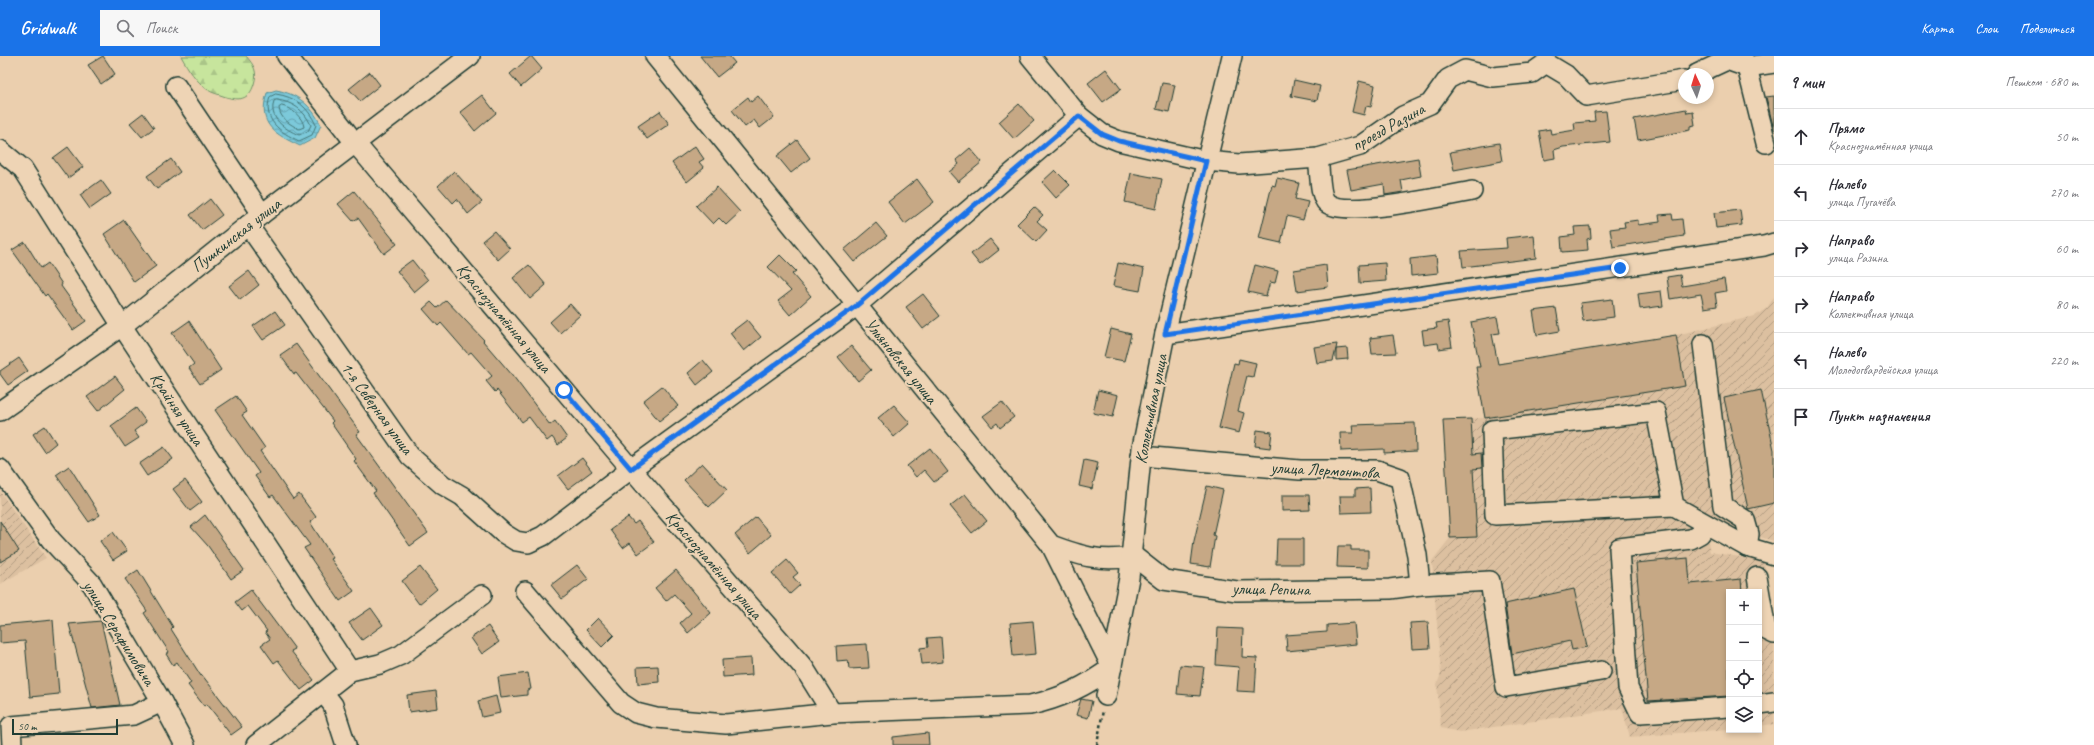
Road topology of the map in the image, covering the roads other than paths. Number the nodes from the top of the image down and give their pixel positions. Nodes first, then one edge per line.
1 (287, 56) edge
2 (470, 56) edge
3 (655, 56) edge
4 (1030, 56) edge
5 (1232, 56) edge
6 (1545, 60) edge
7 (1745, 61) edge
8 (1774, 63) edge
9 (1710, 68) edge
10 (1678, 81) edge
11 (176, 86) dead end
12 (1079, 116) junction
13 (356, 144) junction
14 (1766, 144) dead end
15 (0, 150) edge
16 (1318, 158) junction
17 (1206, 161) junction
18 (1472, 191) dead end
19 (255, 220) junction
20 (1774, 243) edge
21 (856, 306) junction
22 (122, 326) junction
23 (1165, 334) junction
24 (1703, 344) dead end
25 (0, 412) edge
26 (1141, 456) junction
27 (0, 469) edge
28 (631, 469) junction
29 (1674, 506) junction
30 (1707, 525) junction
31 (1051, 545) junction
32 (1747, 547) junction
33 (1774, 555) edge
34 (1131, 556) junction
35 (1757, 577) dead end
36 (1420, 585) junction
37 (525, 591) dead end
38 (482, 595) dead end
39 (1774, 634) edge
40 (1112, 667) junction
41 (350, 671) junction
42 (1601, 671) dead end
43 (323, 692) junction
44 (1106, 696) road end
45 (162, 702) junction
46 (1774, 702) edge
47 (1762, 704) edge
48 (1726, 706) edge
49 (832, 713) junction
50 (12, 745) edge
51 (185, 745) edge
52 (256, 745) edge
53 (346, 745) edge

1 - 13 street, Краснознамённая улица
2 - 13 street, Пушкинская улица
3 - 21 street, Ульяновская улица
4 - 12 street, проезд Разина
5 - 17 street, Коллективная улица
6 - 10 street, проезд Разина
6 - 16 street, проезд Разина
7 - 8 street
7 - 9 street
7 - 14 street
11 - 19 street, 1-я Северная улица
12 - 17 street, проезд Разина
12 - 21 street, 1-я Северная улица
13 - 19 street, Пушкинская улица
13 - 28 street, Краснознамённая улица
15 - 22 street, Крайняя улица
16 - 17 street, проезд Разина
16 - 18 street
17 - 23 street, Коллективная улица
19 - 22 street, Пушкинская улица
19 - 28 street, 1-я Северная улица
20 - 23 street
21 - 28 street, 1-я Северная улица
21 - 31 street, Ульяновская улица
22 - 25 street, Пушкинская улица
22 - 41 street, Крайняя улица
23 - 26 street, Коллективная улица
24 - 32 street
26 - 34 street, Коллективная улица
26 - 36 street, улица Лермонтова
27 - 45 street, улица Серафимовича
28 - 49 street, Краснознамённая улица
29 - 29 street
29 - 30 street
30 - 32 street
30 - 48 street
31 - 34 street, Ульяновская улица
31 - 40 street
32 - 33 street
34 - 36 street, улица Репина
34 - 40 street, Коллективная улица
35 - 39 street
36 - 42 street, улица Репина
37 - 49 street
38 - 41 street
40 - 44 street, Коллективная улица
40 - 49 street
41 - 43 street
43 - 52 street
43 - 53 street
45 - 50 street
45 - 51 street, улица Серафимовича
46 - 47 street

